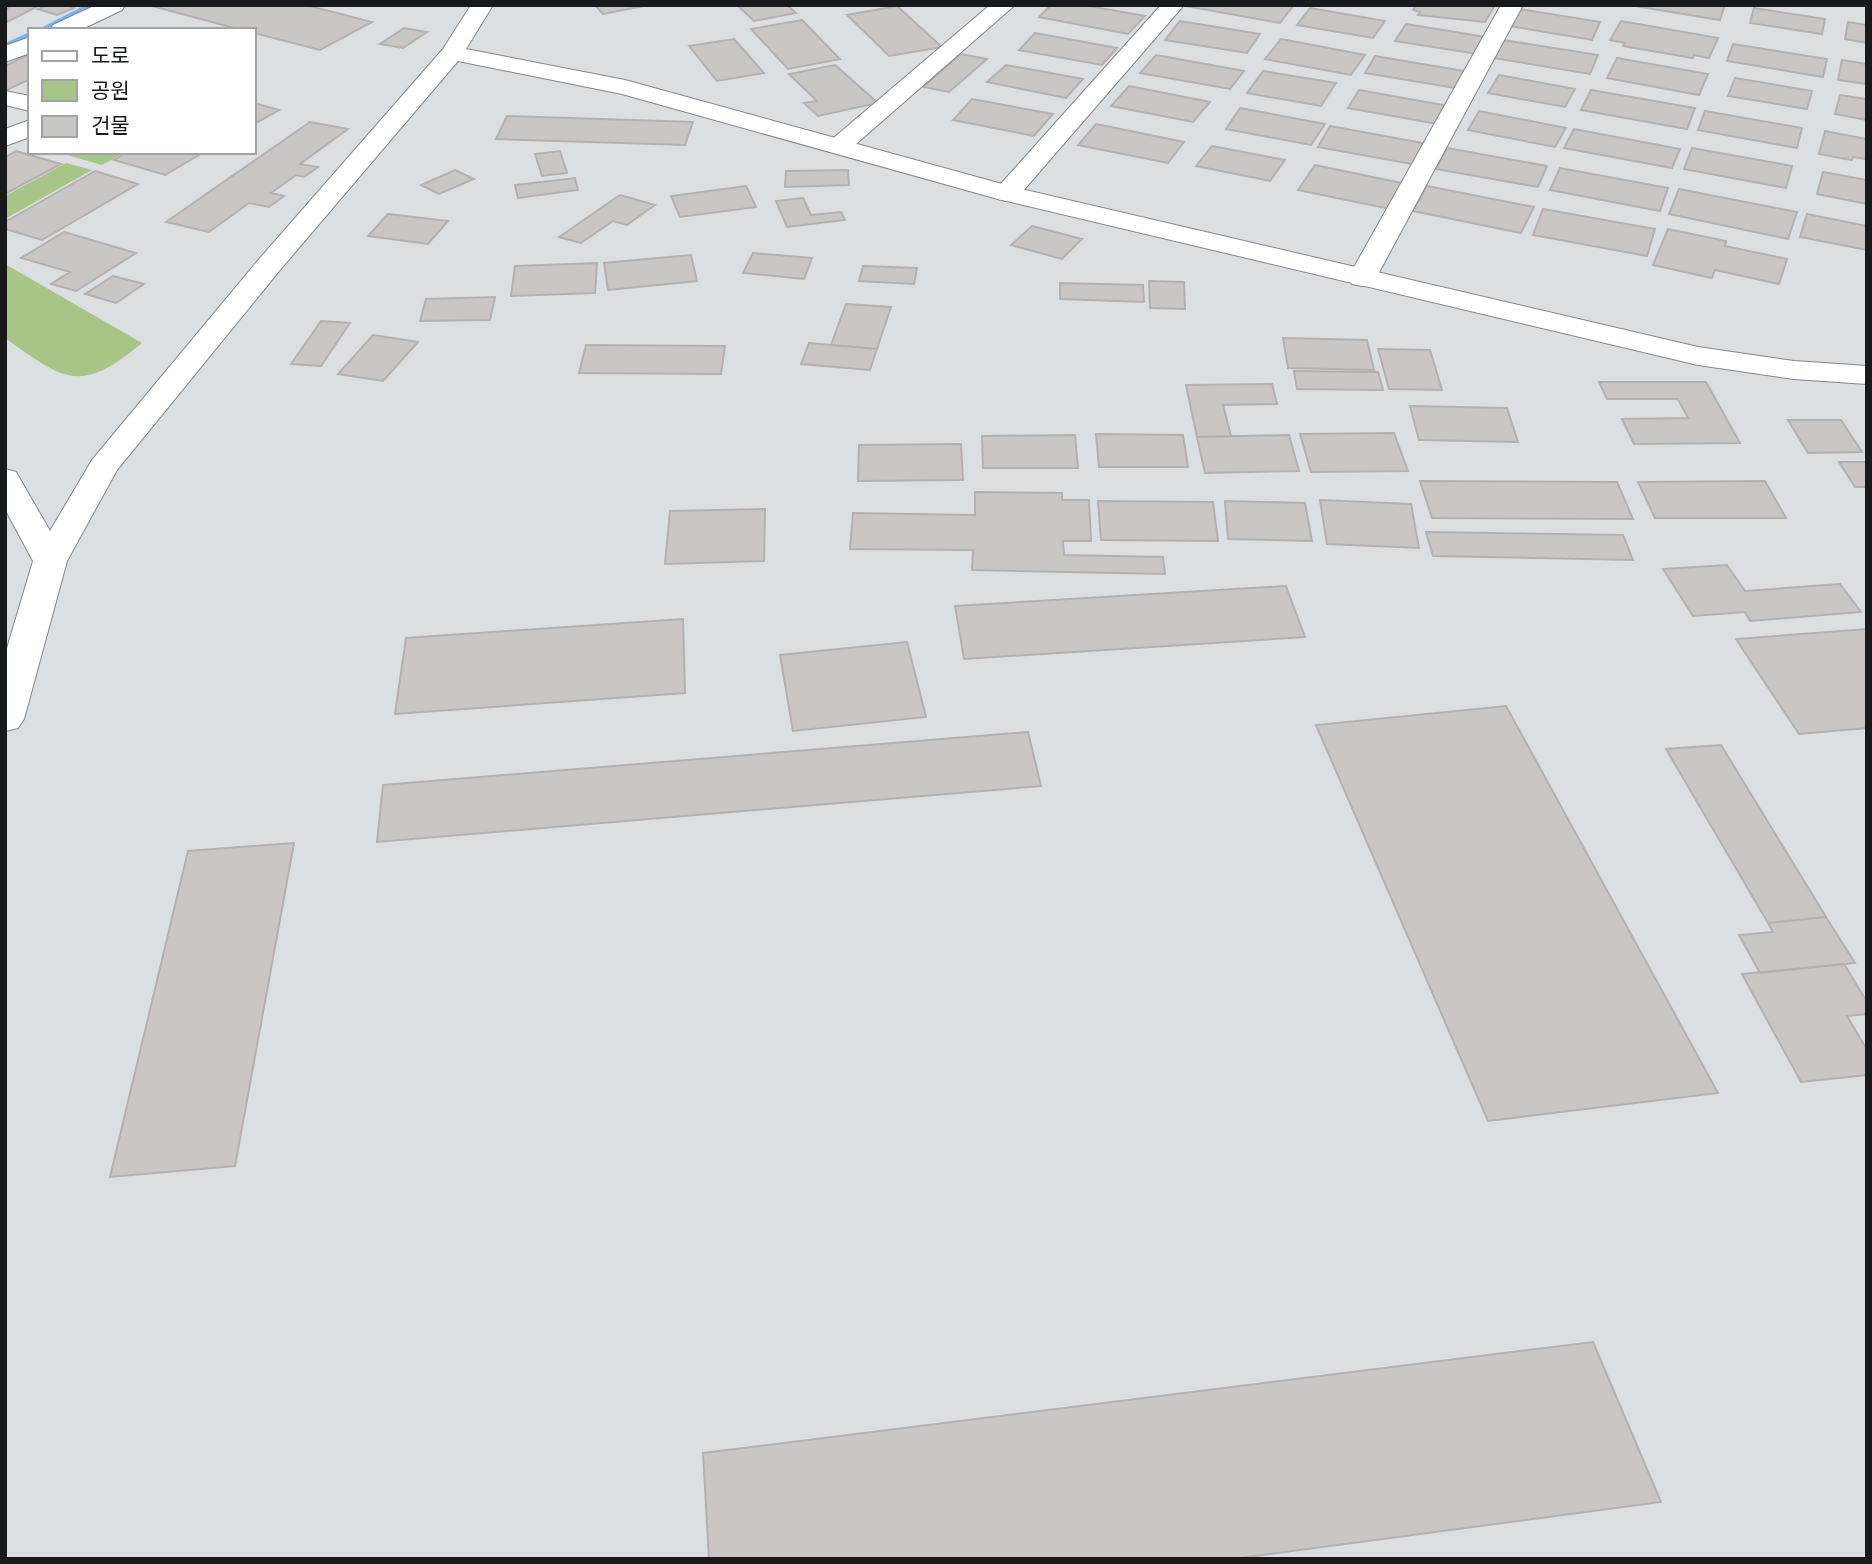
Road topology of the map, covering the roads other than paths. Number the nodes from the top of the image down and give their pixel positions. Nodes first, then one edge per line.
1 (114, 5) edge
2 (482, 5) edge
3 (1004, 5) edge
4 (1173, 5) edge
5 (1512, 5) edge
6 (65, 28) edge
7 (28, 45) edge
8 (452, 53) junction
9 (5, 55) edge
10 (28, 128) edge
11 (5, 139) edge
12 (839, 146) junction
13 (1007, 193) junction
14 (1362, 278) junction
15 (1867, 375) edge
16 (5, 479) edge
17 (50, 561) junction
18 (5, 719) edge

1 - 6 main road
2 - 8 main road
3 - 12 main road
4 - 13 main road
5 - 14 main road
7 - 9 main road
8 - 12 main road
8 - 17 main road
10 - 11 main road
12 - 13 main road
13 - 14 main road
14 - 15 main road
16 - 17 main road
17 - 18 main road

